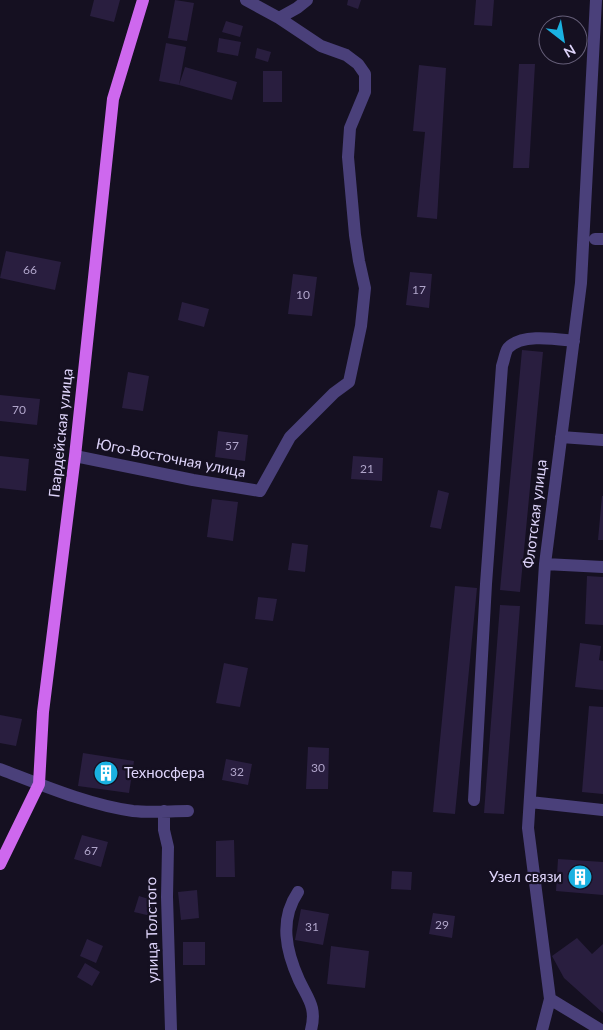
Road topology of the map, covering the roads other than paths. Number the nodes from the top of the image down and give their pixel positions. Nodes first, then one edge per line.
1 (143, 0) edge
2 (246, 0) edge
3 (307, 0) edge
4 (596, 0) edge
5 (279, 18) junction
6 (595, 54) edge
7 (574, 341) junction
8 (561, 437) junction
9 (603, 440) edge
10 (75, 456) junction
11 (545, 564) junction
12 (603, 567) edge
13 (0, 769) edge
14 (39, 784) junction
15 (474, 800) dead end
16 (530, 802) junction
17 (603, 810) edge
18 (164, 811) junction
19 (188, 811) dead end
20 (0, 864) edge
21 (298, 892) dead end
22 (550, 999) junction
23 (171, 1030) edge
24 (311, 1030) edge
25 (542, 1030) edge
26 (601, 1030) edge

1 - 10 main road, Гвардейская улица
2 - 5 street
3 - 5 street
4 - 6 street, Флотская улица
5 - 10 street, Юго-Восточная улица
6 - 7 street, Флотская улица
7 - 8 street, Флотская улица
7 - 15 street
8 - 9 street
8 - 11 street, Флотская улица
10 - 14 main road, Гвардейская улица
11 - 12 street
11 - 16 street, Флотская улица
13 - 14 street
14 - 18 street
14 - 20 main road, Гвардейская улица
16 - 17 street
16 - 22 street, Флотская улица
18 - 19 street
18 - 23 street, улица Толстого
21 - 24 street
22 - 25 street, Флотская улица
22 - 26 street

